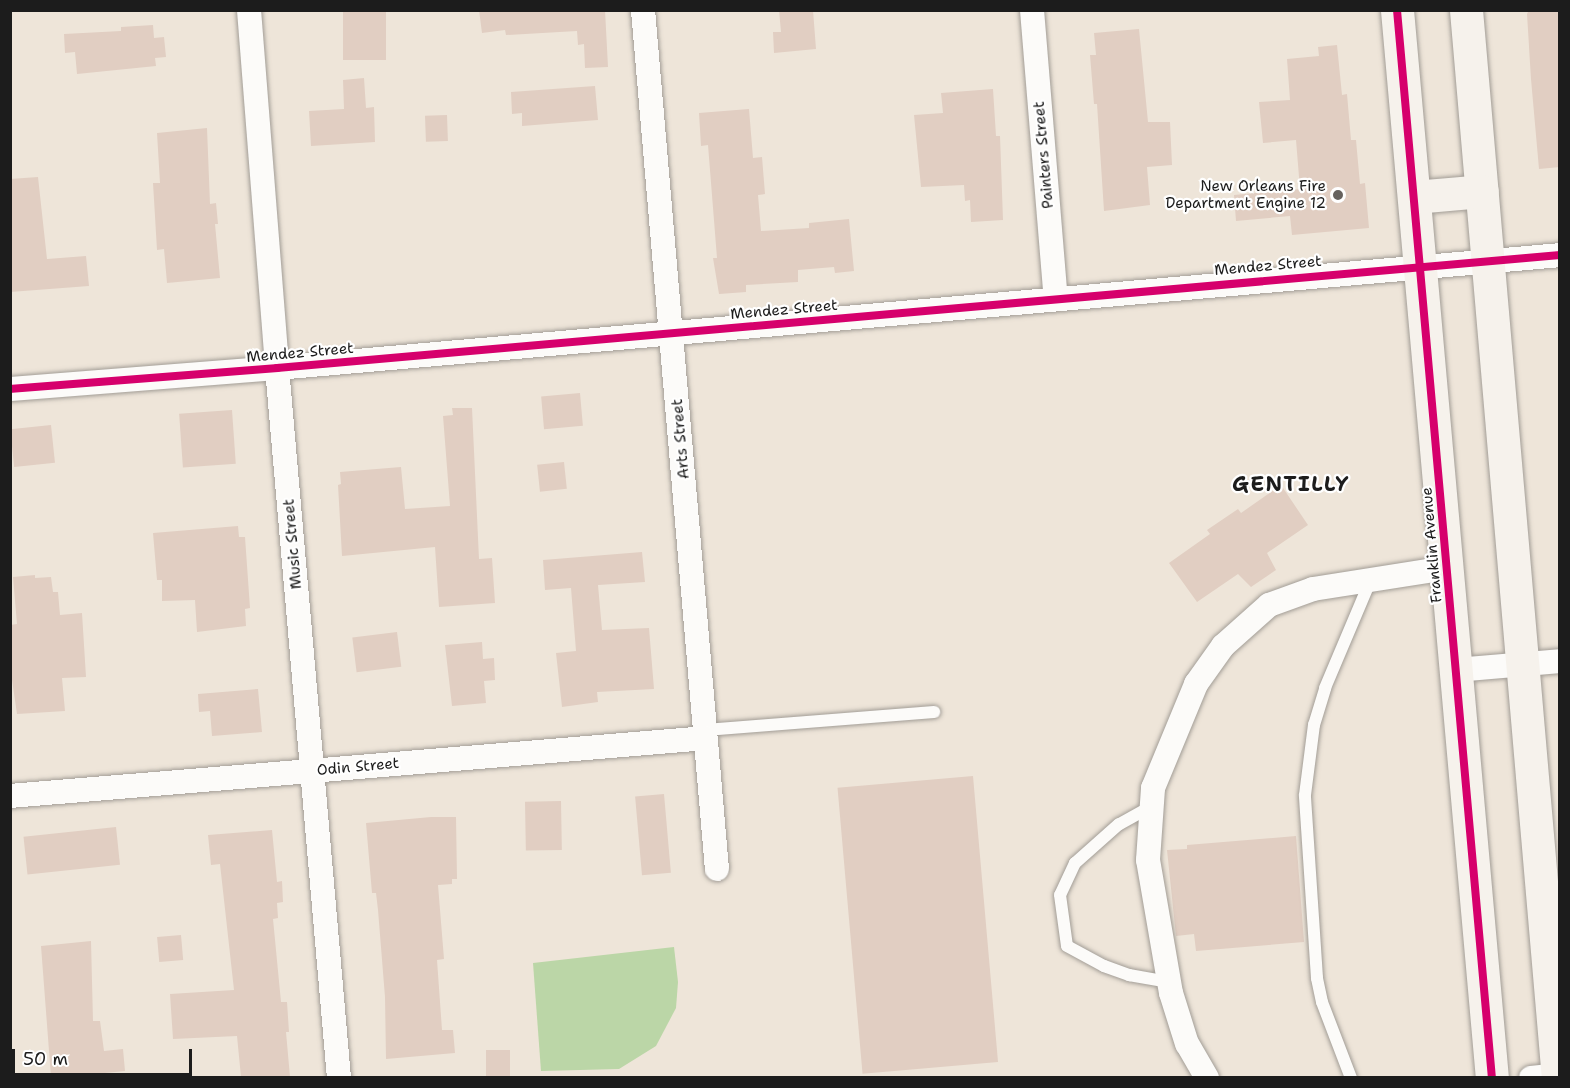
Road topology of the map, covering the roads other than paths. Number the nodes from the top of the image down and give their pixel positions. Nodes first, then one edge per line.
1 (249, 10) edge
2 (643, 10) edge
3 (1032, 10) edge
4 (1398, 10) edge
5 (1466, 10) edge
6 (1482, 191) junction
7 (1414, 197) junction
8 (1560, 255) edge
9 (1488, 260) junction
10 (1419, 267) junction
11 (1056, 298) junction
12 (672, 334) junction
13 (277, 368) junction
14 (10, 389) edge
15 (1447, 568) junction
16 (1371, 579) junction
17 (1560, 661) edge
18 (1523, 664) junction
19 (1456, 670) junction
20 (934, 712) dead end
21 (706, 734) junction
22 (314, 770) junction
23 (10, 796) edge
24 (1152, 806) junction
25 (717, 868) dead end
26 (1169, 982) junction
27 (1552, 1076) edge
28 (339, 1077) edge
29 (1206, 1077) edge
30 (1351, 1077) edge
31 (1492, 1077) edge

1 - 13 street, Music Street
2 - 12 street, Arts Street
3 - 11 street, Painters Street
4 - 7 street, Franklin Avenue
5 - 6 street
6 - 7 street
6 - 9 street
7 - 10 street, Franklin Avenue
8 - 9 street, Mendez Street
9 - 10 street, Mendez Street
9 - 18 street
10 - 11 street, Mendez Street
10 - 15 street, Franklin Avenue
11 - 12 street, Mendez Street
12 - 13 street, Mendez Street
12 - 21 street, Arts Street
13 - 14 street, Mendez Street
13 - 22 street, Music Street
15 - 16 street
15 - 19 street, Franklin Avenue
16 - 24 street
16 - 30 lane
17 - 18 street
18 - 19 street
18 - 27 street
19 - 31 street, Franklin Avenue
20 - 21 lane
21 - 22 street, Odin Street
21 - 25 street, Arts Street
22 - 23 street, Odin Street
22 - 28 street, Music Street
24 - 26 street
24 - 26 lane
26 - 29 street

